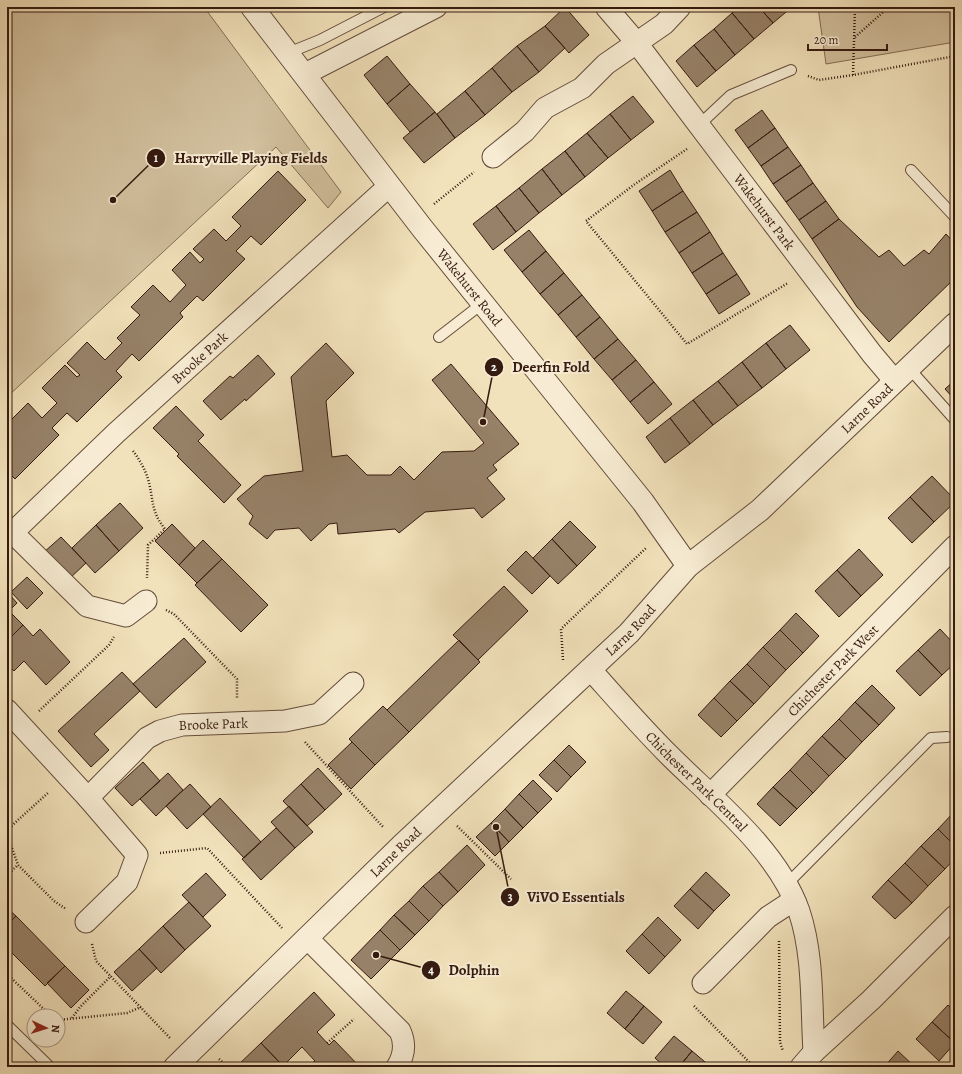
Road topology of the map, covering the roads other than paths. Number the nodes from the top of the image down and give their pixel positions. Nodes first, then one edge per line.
1 (252, 7) edge
2 (384, 7) edge
3 (436, 7) edge
4 (606, 7) edge
5 (680, 7) edge
6 (636, 42) junction
7 (288, 53) junction
8 (791, 70) road end
9 (305, 74) junction
10 (703, 130) junction
11 (493, 157) road end
12 (911, 170) dead end
13 (389, 186) junction
14 (955, 217) edge
15 (483, 303) junction
16 (955, 324) edge
17 (439, 337) dead end
18 (901, 374) junction
19 (955, 420) edge
20 (10, 535) edge
21 (955, 546) edge
22 (688, 566) junction
23 (146, 601) road end
24 (590, 669) junction
25 (353, 683) dead end
26 (7, 710) edge
27 (947, 737) dead end
28 (710, 795) junction
29 (88, 798) junction
30 (791, 892) junction
31 (955, 916) edge
32 (86, 922) road end
33 (303, 942) junction
34 (703, 983) dead end
35 (7, 1025) edge
36 (808, 1059) edge
37 (181, 1061) edge
38 (50, 1067) edge
39 (397, 1067) edge

1 - 7 street, Wakehurst Road
2 - 7 lane
3 - 9 street
4 - 6 street, Wakehurst Park
5 - 6 street
6 - 10 street, Wakehurst Park
6 - 11 street
7 - 9 street, Wakehurst Road
8 - 10 lane
9 - 13 street, Wakehurst Road
10 - 18 street, Wakehurst Park
12 - 14 lane
13 - 15 street, Wakehurst Road
13 - 20 street, Brooke Park
15 - 17 lane
15 - 22 street, Wakehurst Road
16 - 18 street, Larne Road
18 - 19 lane
18 - 22 street, Larne Road
20 - 23 street, Brooke Park
21 - 28 street, Chichester Park West
22 - 24 street, Larne Road
24 - 28 street, Chichester Park Central
24 - 33 street, Larne Road
25 - 29 street, Brooke Park
26 - 29 street
27 - 30 lane
28 - 30 street, Chichester Park Central
29 - 32 street
30 - 34 street
30 - 36 street, Chichester Park Central
31 - 36 street, Chichester Park Central
33 - 37 street, Larne Road
33 - 39 street
35 - 38 lane

